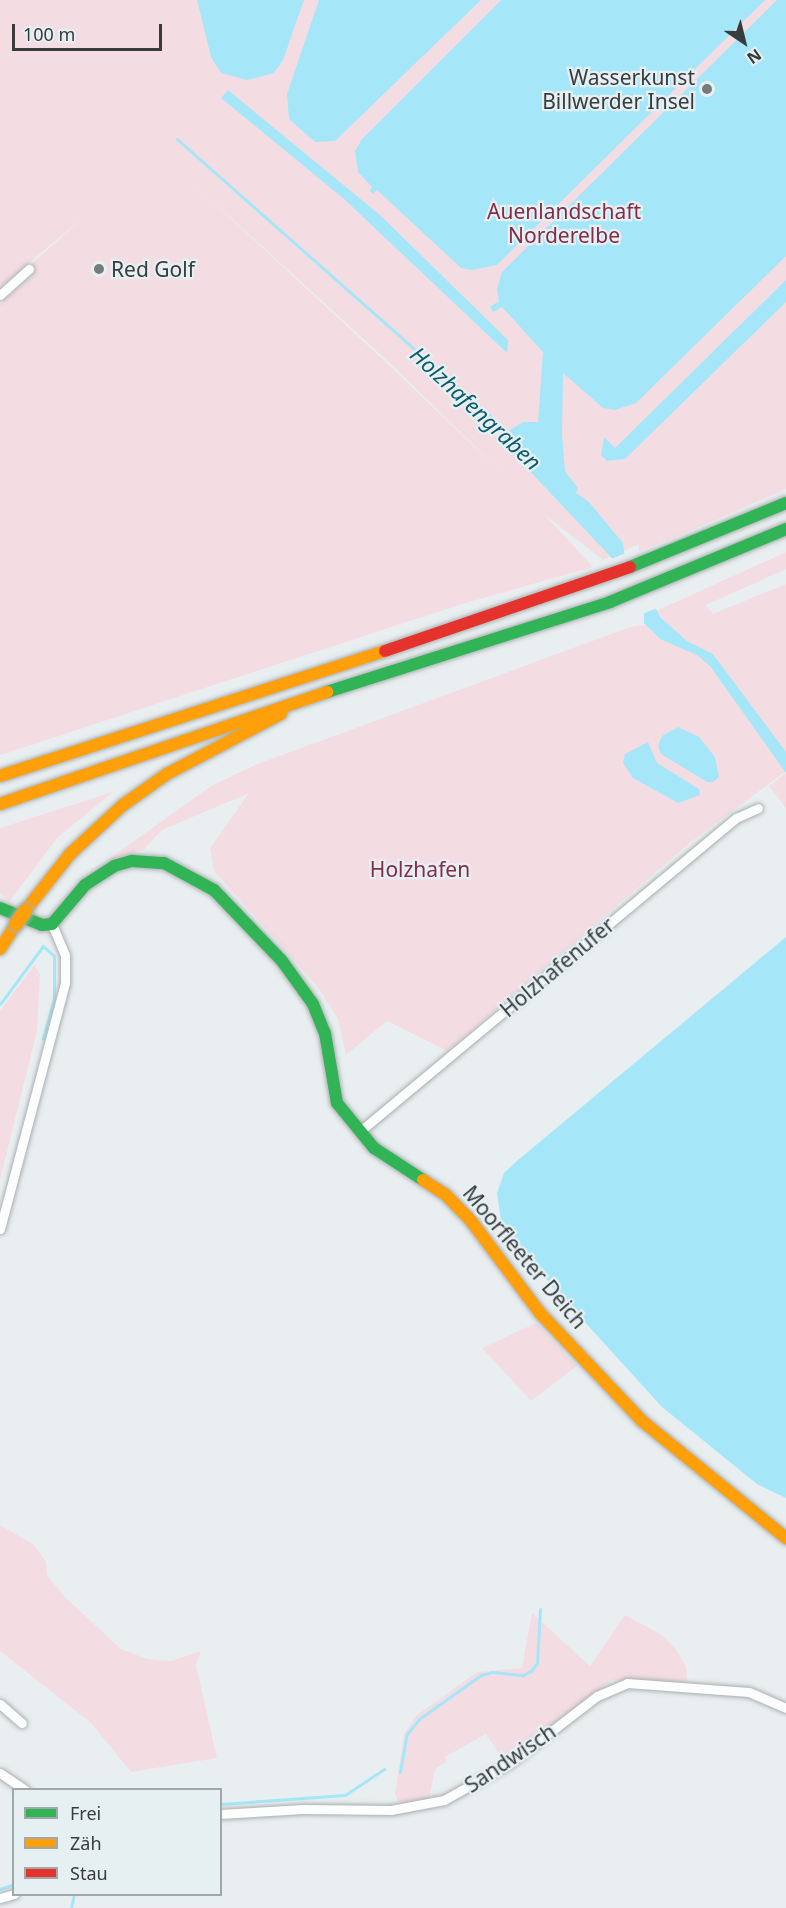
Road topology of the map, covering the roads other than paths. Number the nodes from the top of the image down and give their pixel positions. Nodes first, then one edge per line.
1 (28, 269) dead end
2 (0, 295) edge
3 (786, 503) edge
4 (786, 529) edge
5 (308, 698) junction
6 (0, 776) edge
7 (0, 804) edge
8 (758, 808) dead end
9 (0, 908) edge
10 (52, 924) junction
11 (0, 949) edge
12 (359, 1132) junction
13 (0, 1229) edge
14 (786, 1538) edge
15 (0, 1704) edge
16 (786, 1708) edge
17 (22, 1723) dead end
18 (0, 1773) edge
19 (22, 1788) edge
20 (222, 1815) edge

1 - 2 street
3 - 6 main road
4 - 5 main road
5 - 7 main road
5 - 11 main road, bridge
8 - 12 street, Holzhafenufer
9 - 10 main road
10 - 12 main road, Moorfleeter Deich
10 - 13 street
12 - 14 main road, Moorfleeter Deich
15 - 17 street
16 - 20 street, Sandwisch
18 - 19 street

